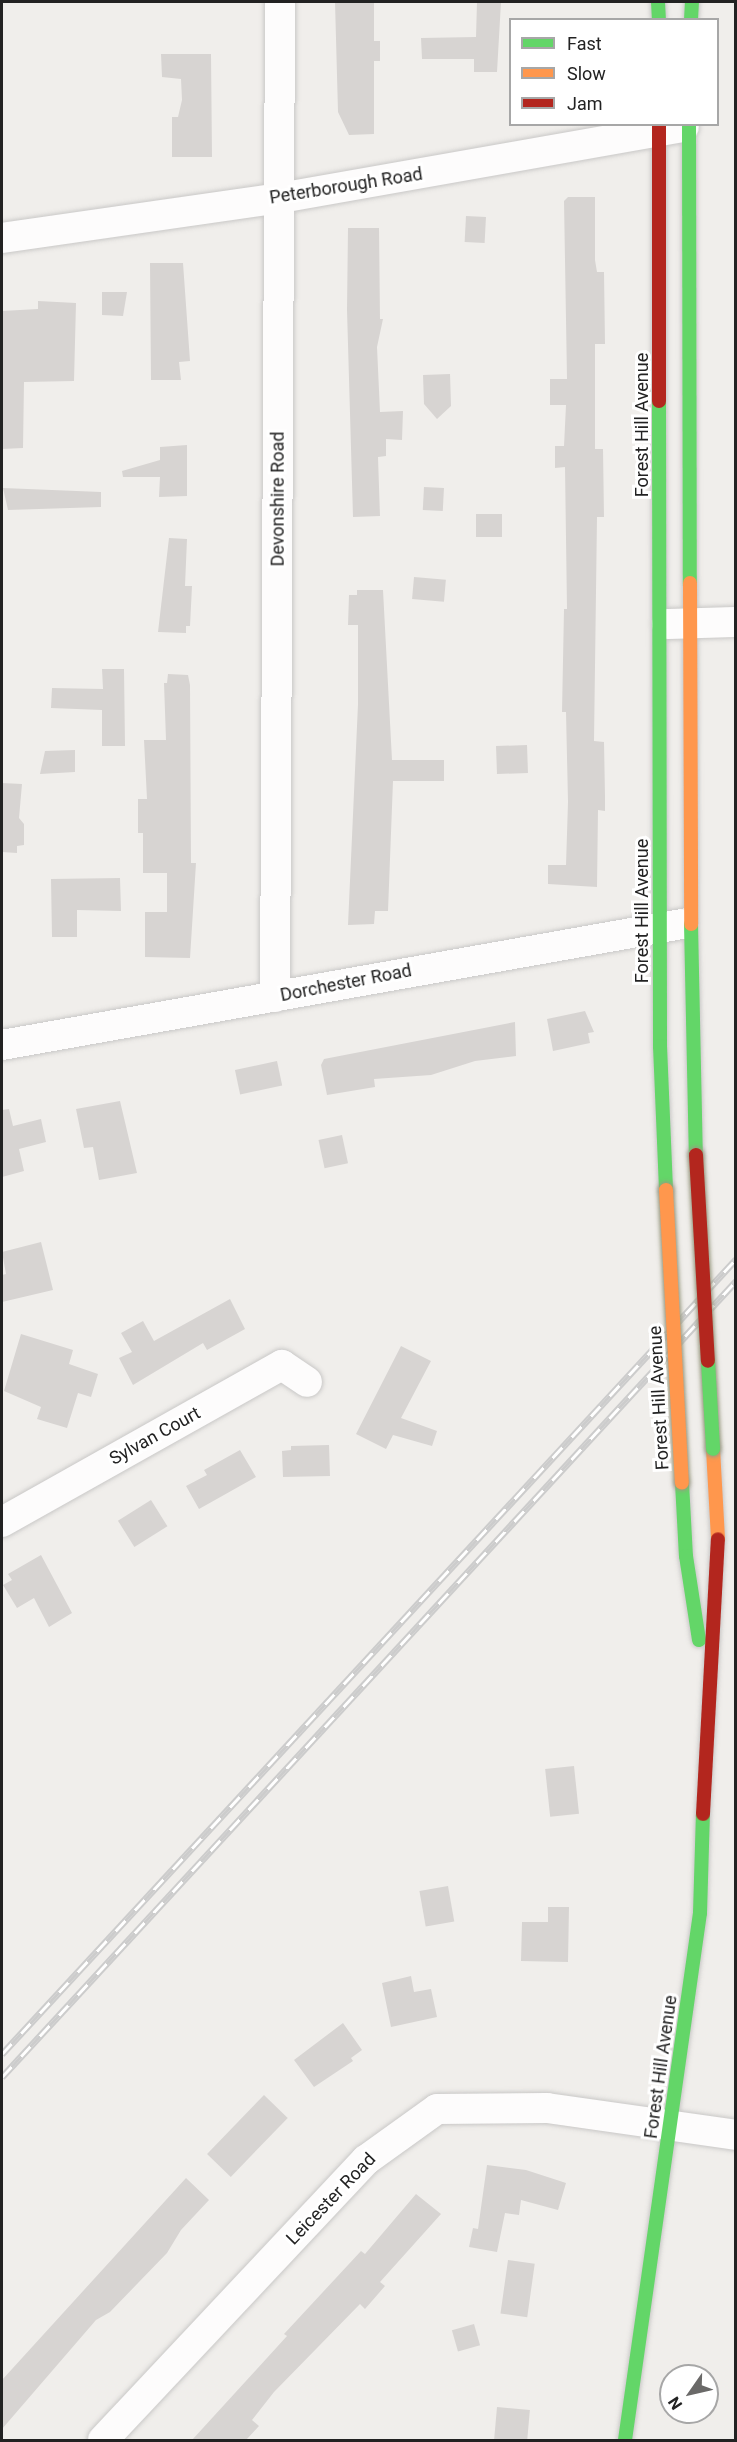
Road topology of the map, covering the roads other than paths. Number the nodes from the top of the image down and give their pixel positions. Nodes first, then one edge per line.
1 (280, 2) edge
2 (658, 2) edge
3 (692, 2) edge
4 (658, 18) edge
5 (691, 18) edge
6 (679, 126) edge
7 (689, 126) edge
8 (659, 128) edge
9 (280, 198) junction
10 (2, 238) edge
11 (735, 622) edge
12 (690, 623) junction
13 (660, 624) junction
14 (691, 922) junction
15 (660, 927) junction
16 (275, 997) junction
17 (2, 1045) edge
18 (307, 1382) dead end
19 (2, 1522) edge
20 (707, 1695) junction
21 (672, 2123) junction
22 (735, 2135) edge
23 (103, 2440) edge
24 (625, 2440) edge

1 - 9 street, Devonshire Road
2 - 4 main road
3 - 5 main road
6 - 8 street, Peterborough Road
7 - 12 main road, Forest Hill Avenue
8 - 9 street, Peterborough Road
8 - 13 main road, Forest Hill Avenue
9 - 10 street, Peterborough Road
9 - 16 street, Devonshire Road
11 - 12 street
12 - 13 street
12 - 14 main road, Forest Hill Avenue
13 - 15 main road, Forest Hill Avenue
14 - 15 street, Dorchester Road
14 - 20 main road, Forest Hill Avenue, bridge
15 - 16 street, Dorchester Road
15 - 20 main road, Forest Hill Avenue, bridge
16 - 17 street, Dorchester Road
18 - 19 street, Sylvan Court
20 - 21 main road, Forest Hill Avenue
21 - 22 street, Leicester Road
21 - 23 street, Leicester Road
21 - 24 main road, Forest Hill Avenue

